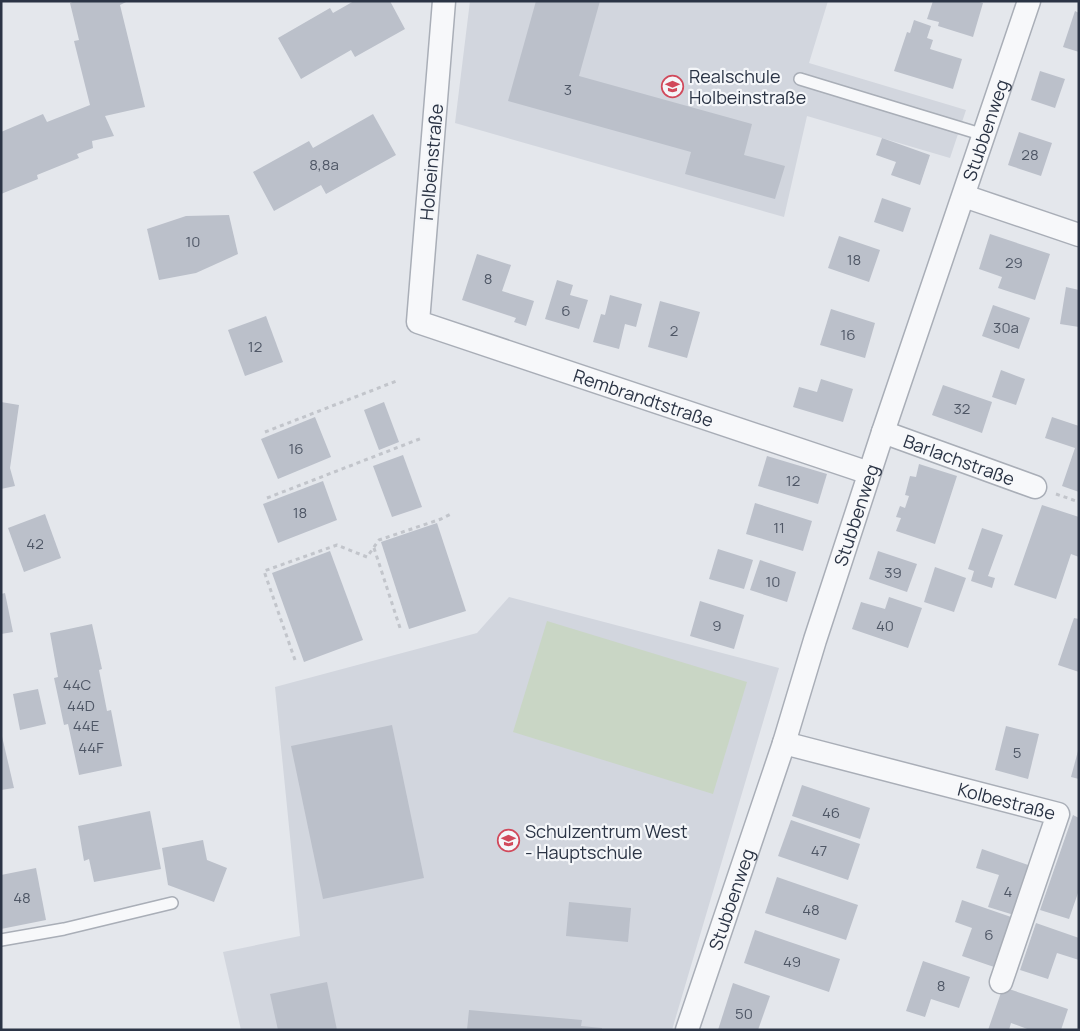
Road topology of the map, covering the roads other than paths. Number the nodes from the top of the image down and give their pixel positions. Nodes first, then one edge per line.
1 (444, 1) edge
2 (1029, 1) edge
3 (800, 79) dead end
4 (984, 135) junction
5 (964, 196) junction
6 (1079, 235) edge
7 (418, 322) joint
8 (883, 432) junction
9 (869, 473) junction
10 (1035, 487) dead end
11 (784, 744) junction
12 (172, 903) dead end
13 (1, 940) edge
14 (1001, 982) dead end
15 (687, 1030) edge

1 - 7 street, Holbeinstraße
2 - 4 street, Stubbenweg
3 - 4 lane
4 - 5 street, Stubbenweg
5 - 6 street
5 - 8 street, Stubbenweg
7 - 9 street, Rembrandtstraße
8 - 9 street, Stubbenweg
8 - 10 street, Barlachstraße
9 - 11 street, Stubbenweg
11 - 14 street, Kolbestraße
11 - 15 street, Stubbenweg
12 - 13 lane

